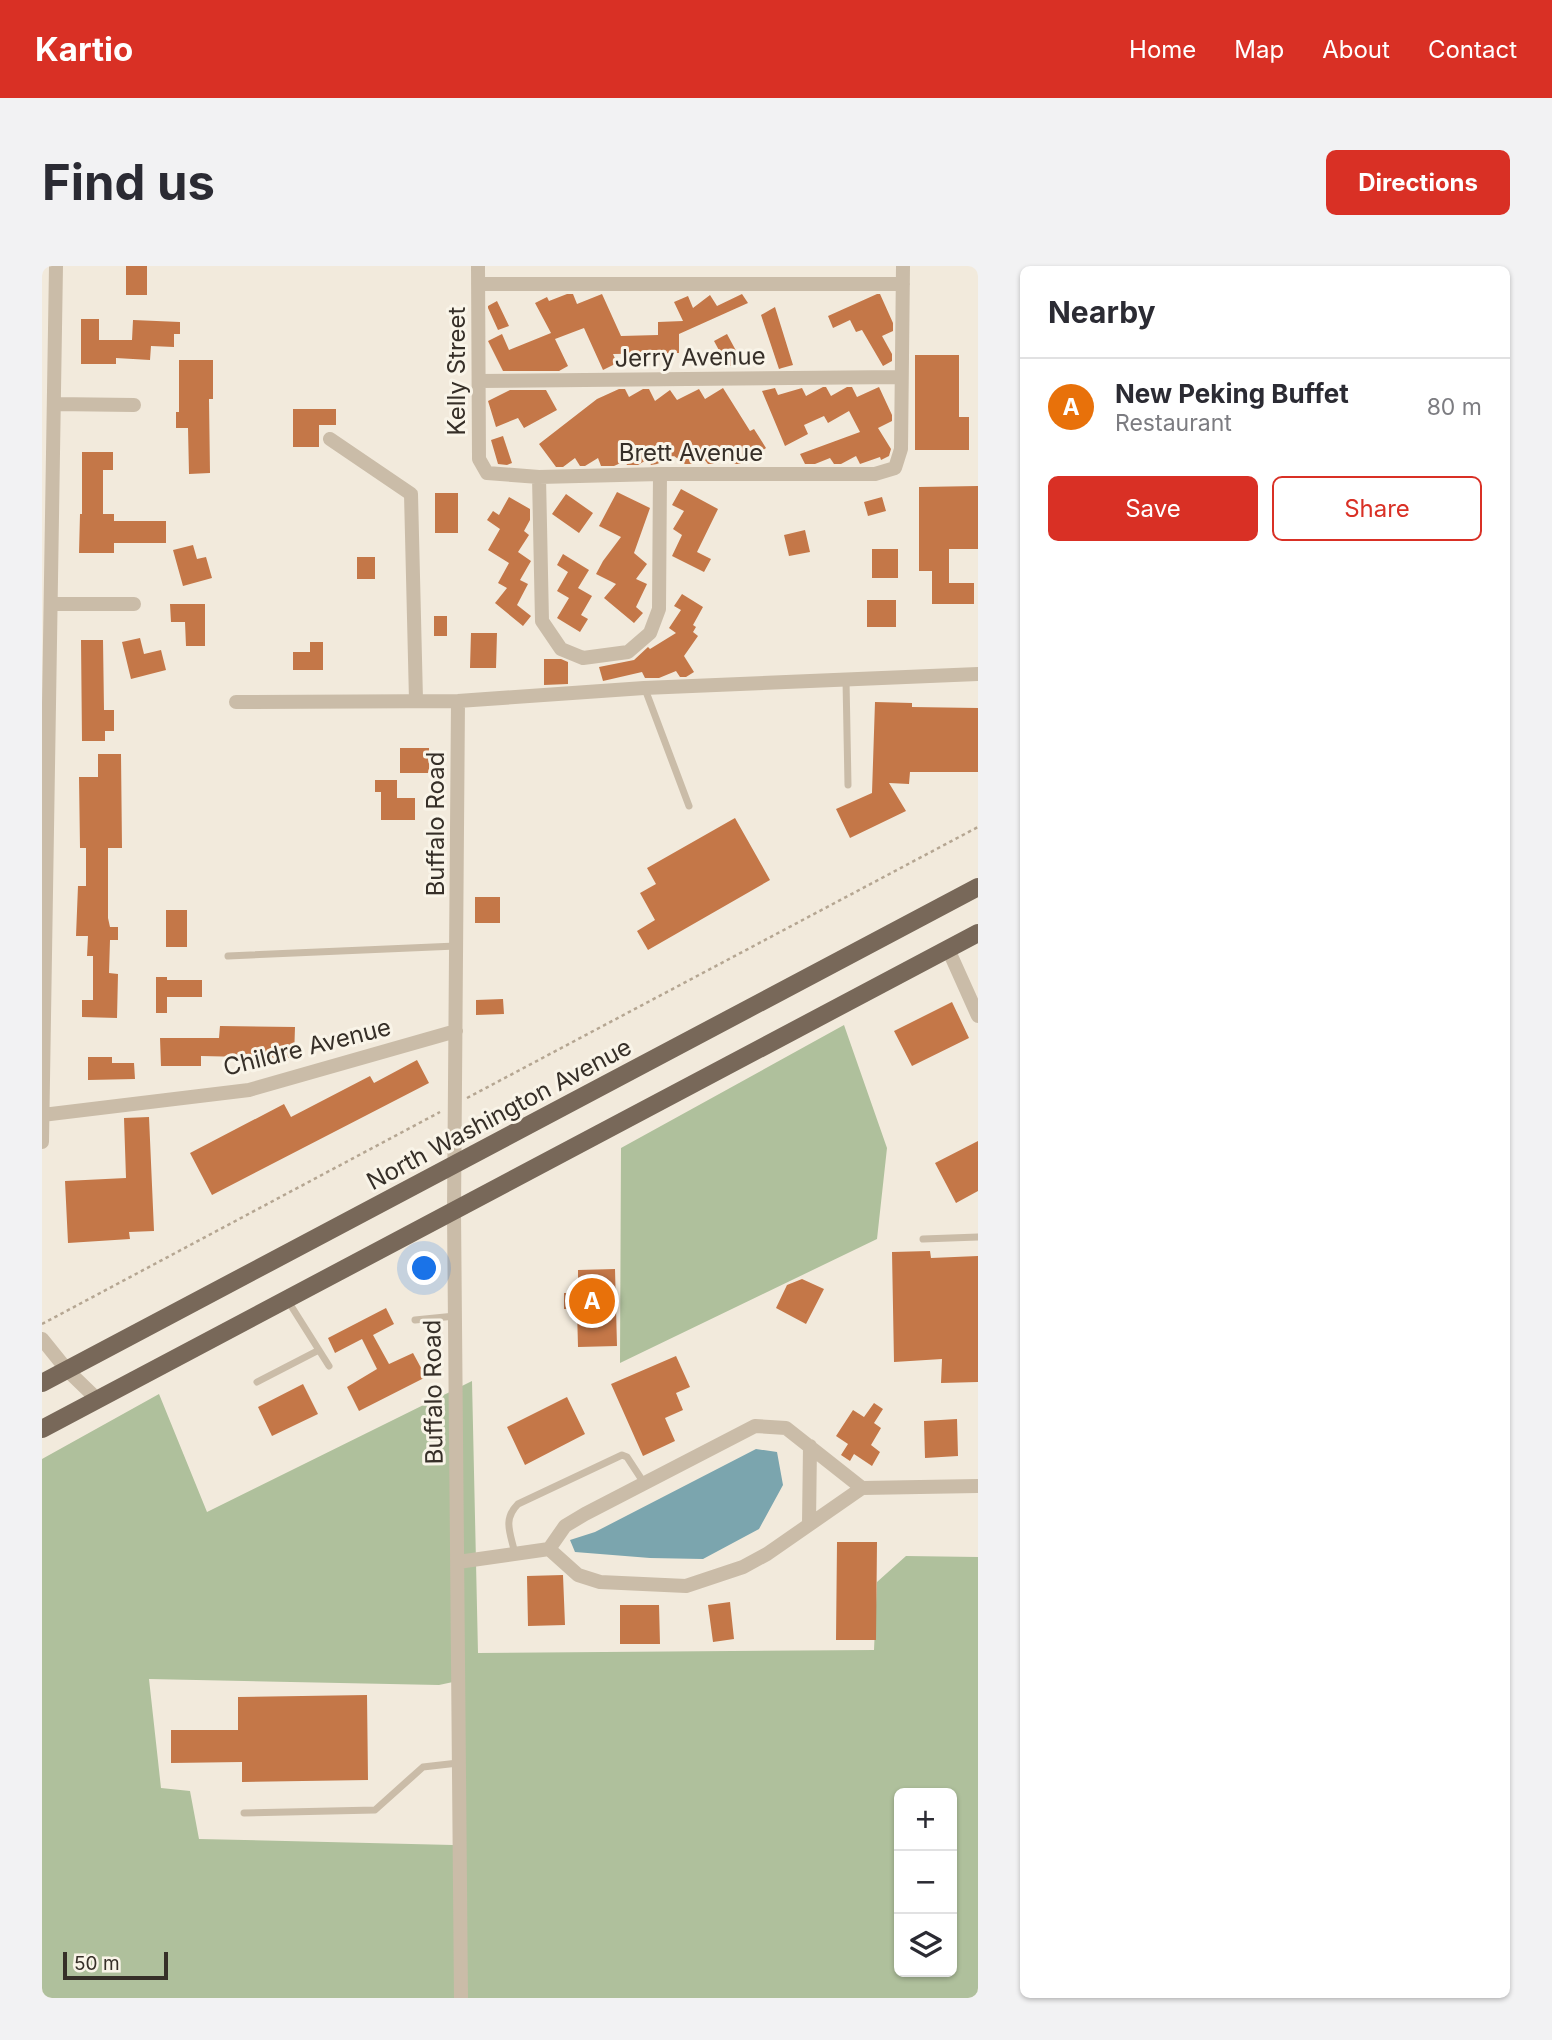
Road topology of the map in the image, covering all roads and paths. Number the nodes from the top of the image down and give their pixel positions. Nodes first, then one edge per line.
1 (56, 266) edge
2 (478, 266) edge
3 (903, 266) edge
4 (478, 284) junction
5 (903, 284) junction
6 (48, 377) edge
7 (901, 377) junction
8 (479, 381) junction
9 (54, 404) junction
10 (134, 405) dead end
11 (330, 439) dead end
12 (486, 473) joint
13 (660, 474) junction
14 (540, 477) junction
15 (52, 604) junction
16 (134, 604) dead end
17 (978, 674) edge
18 (846, 679) junction
19 (644, 688) junction
20 (416, 700) junction
21 (458, 701) junction
22 (236, 702) dead end
23 (46, 731) edge
24 (848, 785) dead end
25 (690, 807) dead end
26 (978, 827) edge
27 (978, 887) edge
28 (44, 923) edge
29 (978, 933) edge
30 (457, 946) junction
31 (948, 949) junction
32 (228, 956) dead end
33 (978, 1016) edge
34 (456, 1031) junction
35 (456, 1104) junction
36 (42, 1116) edge
37 (42, 1142) edge
38 (456, 1164) junction
39 (454, 1212) junction
40 (978, 1237) edge
41 (923, 1239) dead end
42 (288, 1300) junction
43 (455, 1316) junction
44 (415, 1320) dead end
45 (42, 1324) edge
46 (42, 1339) edge
47 (319, 1350) junction
48 (329, 1366) dead end
49 (67, 1370) junction
50 (257, 1382) dead end
51 (42, 1383) edge
52 (98, 1400) junction
53 (42, 1429) edge
54 (810, 1446) junction
55 (644, 1483) junction
56 (978, 1486) edge
57 (862, 1488) junction
58 (809, 1523) junction
59 (549, 1549) junction
60 (515, 1554) junction
61 (458, 1562) junction
62 (458, 1763) junction
63 (244, 1813) dead end
64 (461, 1998) edge

1 - 6 street
2 - 4 street, Kelly Street
3 - 5 street
4 - 5 street
4 - 8 street, Kelly Street
5 - 7 street
6 - 9 street
7 - 8 street, Jerry Avenue
7 - 13 street, Brett Avenue
8 - 12 street, Kelly Street
9 - 10 street
9 - 15 street
11 - 20 street
12 - 14 street, Brett Avenue
13 - 14 street, Brett Avenue
13 - 14 street
15 - 16 street
15 - 23 street
17 - 18 street
18 - 19 street
18 - 24 lane
19 - 21 street
19 - 25 lane
20 - 21 street
20 - 22 street
21 - 30 street, Buffalo Road
23 - 28 street
26 - 35 path
27 - 38 main road, North Washington Avenue
28 - 36 street
29 - 31 main road
30 - 32 lane
30 - 34 street, Buffalo Road
31 - 33 street
31 - 39 main road
34 - 35 street, Buffalo Road
34 - 36 street, Childre Avenue
35 - 38 street, Buffalo Road
35 - 45 path
36 - 37 street
38 - 39 street, Buffalo Road
38 - 49 main road, North Washington Avenue
39 - 42 main road
39 - 43 street, Buffalo Road
40 - 41 lane
42 - 47 lane
42 - 52 main road
43 - 44 lane
43 - 61 street, Buffalo Road
46 - 49 street
47 - 48 lane
47 - 50 lane
49 - 51 main road, North Washington Avenue
49 - 52 street
52 - 53 main road
54 - 55 street
54 - 57 street
54 - 58 street
55 - 59 street
55 - 60 lane
56 - 57 street
57 - 58 street
58 - 59 street
59 - 60 street
60 - 61 street
61 - 62 street, Buffalo Road
62 - 63 lane
62 - 64 street, Buffalo Road

